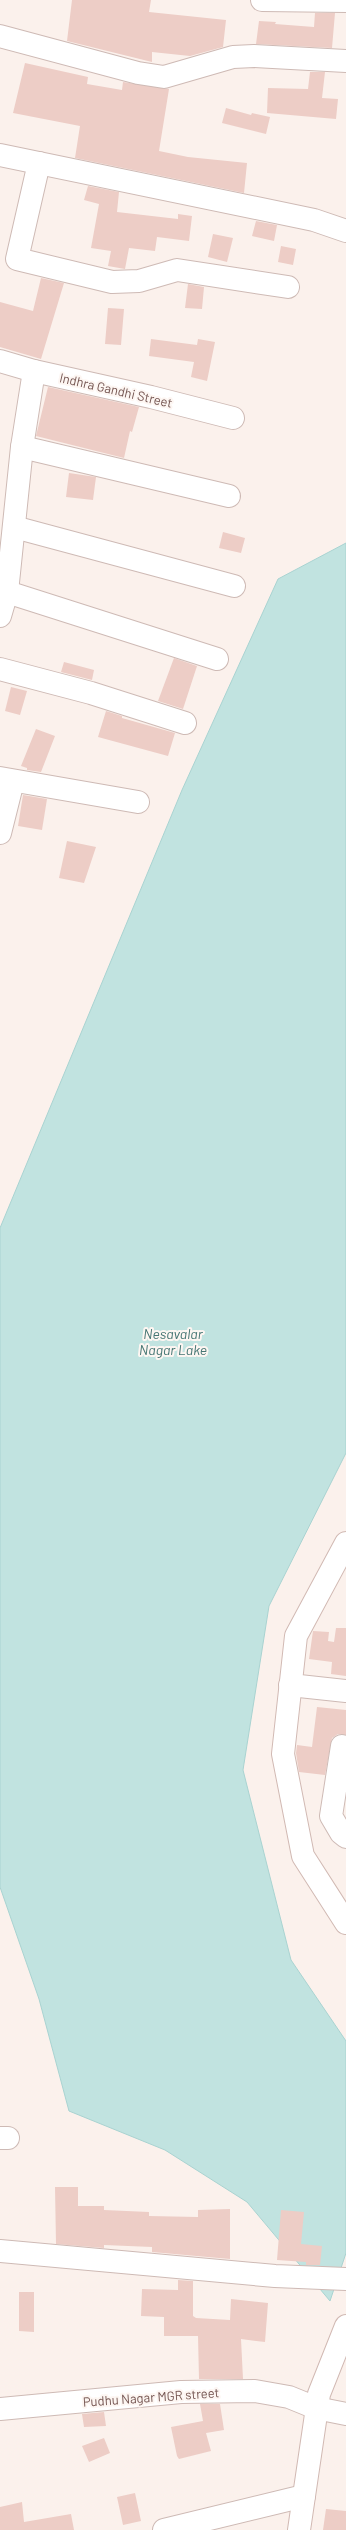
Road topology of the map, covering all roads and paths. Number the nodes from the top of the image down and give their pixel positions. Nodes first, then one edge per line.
1 (262, 0) edge
2 (346, 1) edge
3 (0, 36) edge
4 (346, 61) edge
5 (0, 155) edge
6 (39, 163) junction
7 (346, 231) edge
8 (288, 287) dead end
9 (0, 361) edge
10 (34, 371) junction
11 (233, 418) dead end
12 (22, 447) junction
13 (228, 496) dead end
14 (14, 527) junction
15 (234, 586) dead end
16 (7, 592) junction
17 (0, 616) edge
18 (217, 658) dead end
19 (0, 669) edge
20 (185, 723) dead end
21 (7, 779) edge
22 (138, 802) dead end
23 (0, 833) edge
24 (346, 1543) edge
25 (290, 1685) junction
26 (346, 1690) edge
27 (342, 1746) dead end
28 (346, 1836) edge
29 (346, 1923) edge
30 (0, 2251) edge
31 (346, 2278) edge
32 (346, 2326) edge
33 (316, 2408) junction
34 (0, 2409) edge
35 (346, 2414) edge
36 (304, 2496) junction
37 (164, 2530) edge
38 (299, 2530) edge

1 - 2 street
3 - 4 street
5 - 6 street
6 - 7 street
6 - 8 street
9 - 10 street, Indhra Gandhi Street
10 - 11 street, Indhra Gandhi Street
10 - 12 street
12 - 13 street
12 - 14 street
14 - 15 street
14 - 16 street
16 - 17 street
16 - 18 street
19 - 20 street
21 - 22 street
21 - 23 street
24 - 25 street
25 - 26 street
25 - 29 street
27 - 28 street
30 - 31 street
32 - 33 street
33 - 34 street, Pudhu Nagar MGR street
33 - 35 street, Pudhu Nagar MGR street
33 - 36 street
36 - 37 street
36 - 38 street

